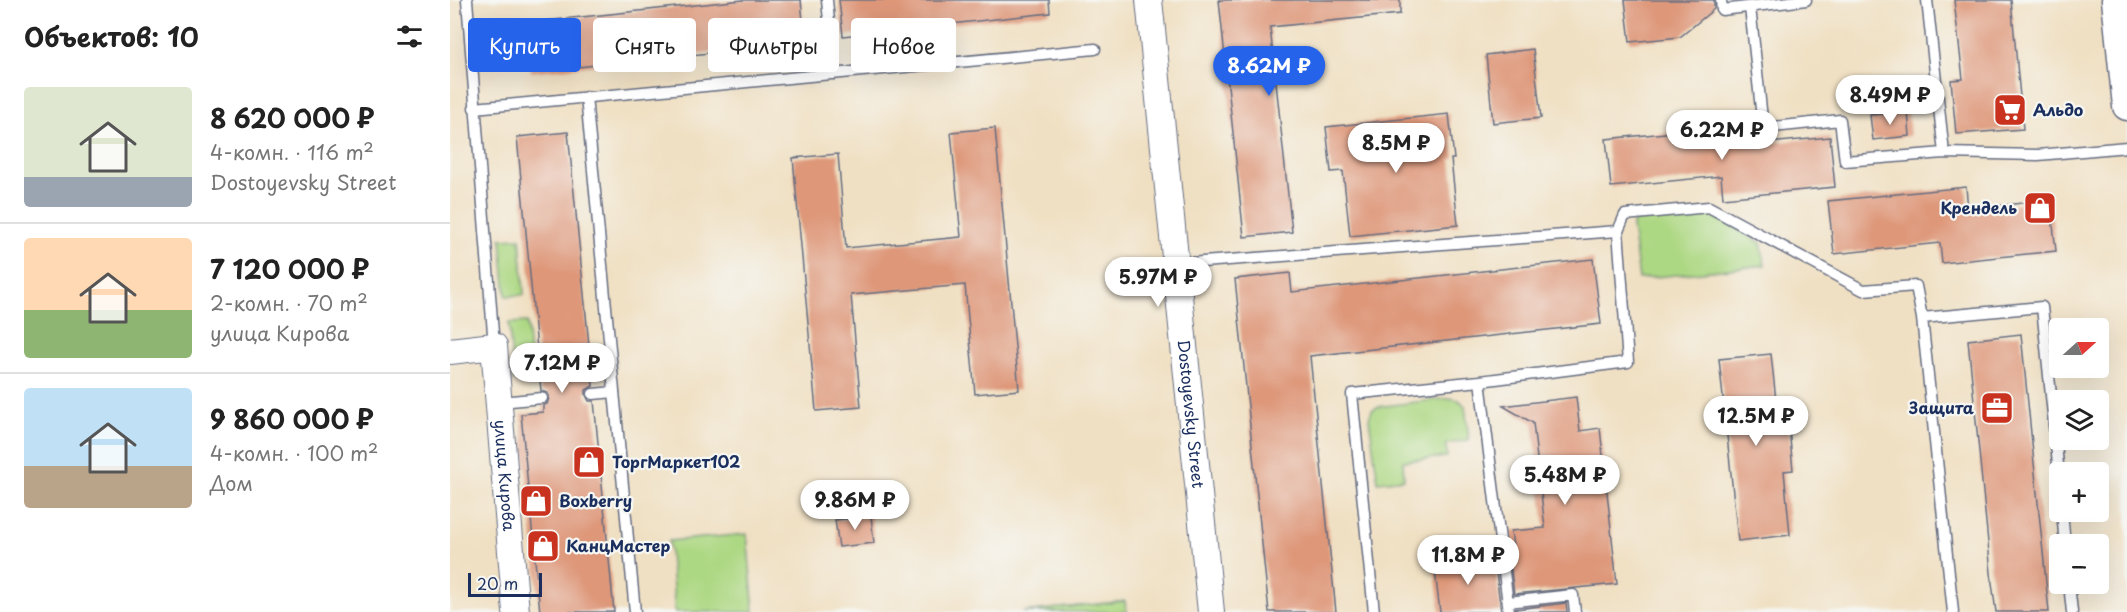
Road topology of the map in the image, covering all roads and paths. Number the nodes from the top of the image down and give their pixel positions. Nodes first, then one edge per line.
1 (467, 0) edge
2 (827, 0) edge
3 (1149, 0) edge
4 (1721, 0) edge
5 (1806, 0) edge
6 (1927, 0) edge
7 (2116, 0) edge
8 (1750, 7) junction
9 (1095, 49) dead end
10 (834, 74) junction
11 (586, 97) junction
12 (2127, 106) edge
13 (474, 108) junction
14 (2127, 147) edge
15 (1944, 153) junction
16 (1618, 231) junction
17 (1176, 264) junction
18 (1922, 318) junction
19 (494, 346) junction
20 (450, 351) edge
21 (1480, 381) junction
22 (614, 392) junction
23 (593, 394) dead end
24 (542, 399) dead end
25 (499, 402) junction
26 (2058, 462) edge
27 (2070, 594) edge
28 (1508, 607) edge
29 (516, 612) edge
30 (636, 612) edge
31 (1211, 612) edge
32 (1374, 612) edge
33 (1575, 612) edge
34 (1953, 612) edge
35 (2072, 612) edge

1 - 13 lane
2 - 10 lane
3 - 17 street, Dostoyevsky Street
4 - 8 lane
5 - 8 lane
6 - 15 lane
7 - 12 main road
8 - 15 lane
9 - 10 lane
10 - 11 lane
11 - 13 lane
11 - 22 lane
13 - 19 lane
14 - 15 lane
16 - 17 lane
16 - 18 lane
16 - 21 lane
17 - 31 street, Dostoyevsky Street
18 - 26 lane
18 - 34 lane
19 - 20 street
19 - 25 street, улица Кирова
21 - 28 lane
21 - 32 lane
22 - 23 lane
22 - 30 lane
24 - 25 lane
25 - 29 street, улица Кирова
27 - 35 lane
28 - 33 lane

